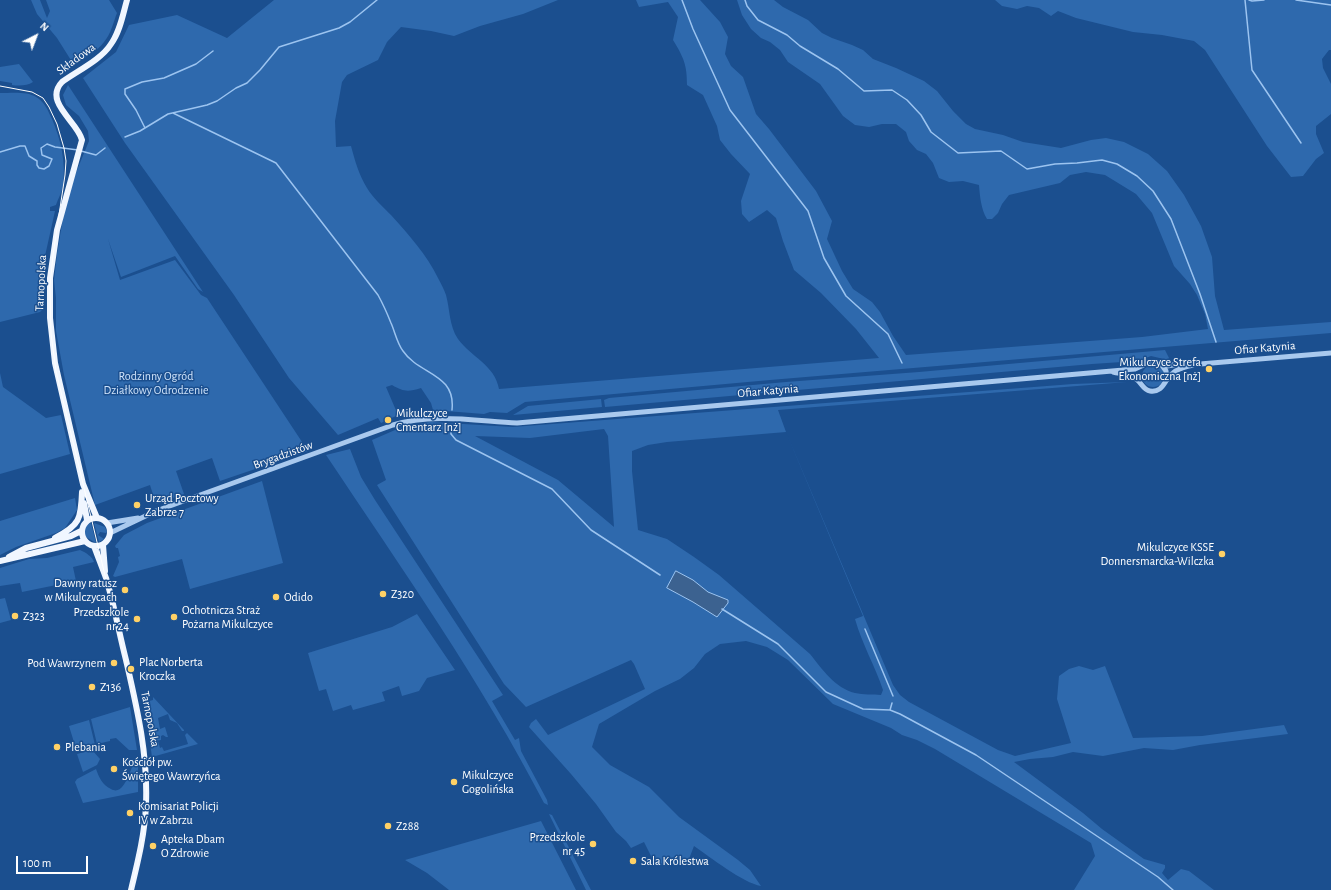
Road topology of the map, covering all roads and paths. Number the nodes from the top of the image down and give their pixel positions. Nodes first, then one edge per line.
1 (127, 0) edge
2 (56, 92) joint
3 (1331, 353) edge
4 (1160, 364) junction
5 (1200, 364) junction
6 (1142, 366) junction
7 (1108, 372) junction
8 (1167, 380) junction
9 (1139, 382) junction
10 (430, 418) joint
11 (83, 484) junction
12 (82, 492) junction
13 (145, 516) junction
14 (98, 518) junction
15 (87, 520) junction
16 (107, 524) junction
17 (81, 531) junction
18 (110, 533) junction
19 (49, 541) junction
20 (85, 541) junction
21 (103, 545) junction
22 (94, 546) junction
23 (3, 560) edge
24 (106, 578) junction
25 (132, 890) edge

1 - 2 main road, Składowa
2 - 11 main road, Tarnopolska
3 - 5 street, Ofiar Katynia
4 - 5 street, Ofiar Katynia
4 - 6 street, Ofiar Katynia
4 - 8 street
5 - 8 street, Ofiar Katynia
6 - 7 street, Ofiar Katynia
6 - 9 street
7 - 9 street, Ofiar Katynia
7 - 10 street, Ofiar Katynia
8 - 9 street, Ofiar Katynia
10 - 13 street, Brygadzistów
11 - 12 main road, Tarnopolska
11 - 14 main road, Tarnopolska
12 - 15 main road, Tarnopolska
12 - 19 main road
13 - 16 street, Brygadzistów
13 - 18 street, Brygadzistów
14 - 15 main road
14 - 16 main road
15 - 17 main road
16 - 18 main road
17 - 19 main road
17 - 20 main road
18 - 21 main road
19 - 23 main road
20 - 22 main road
20 - 23 main road
21 - 22 main road
21 - 24 main road, Tarnopolska
22 - 24 main road, Tarnopolska
24 - 25 main road, Tarnopolska

